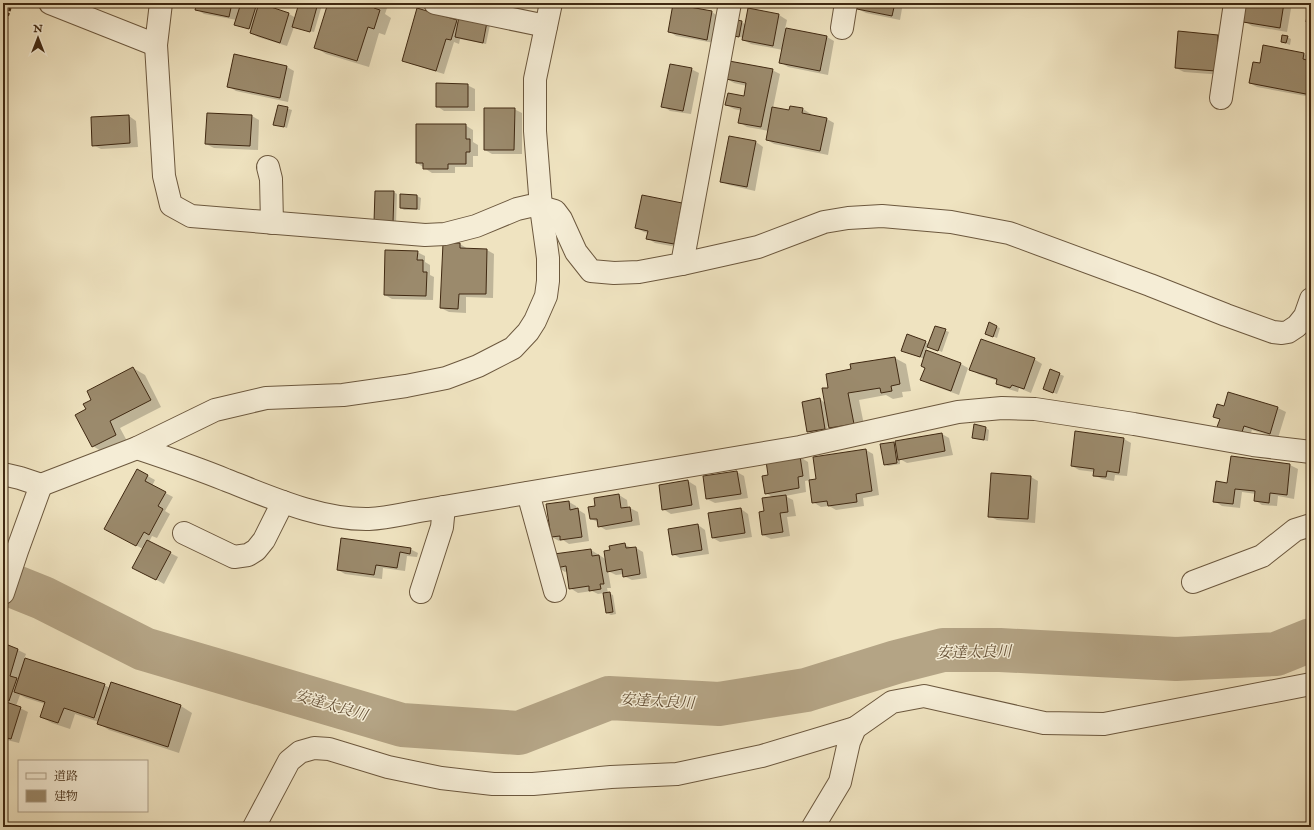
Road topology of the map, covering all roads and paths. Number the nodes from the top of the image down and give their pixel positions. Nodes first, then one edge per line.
1 (12, 3) edge
2 (50, 3) edge
3 (161, 3) edge
4 (436, 3) edge
5 (552, 3) edge
6 (730, 3) edge
7 (846, 3) edge
8 (1235, 3) edge
9 (546, 26) junction
10 (842, 28) dead end
11 (3, 30) edge
12 (156, 45) junction
13 (1221, 98) dead end
14 (268, 167) dead end
15 (541, 206) junction
16 (272, 223) junction
17 (682, 264) junction
18 (1311, 299) edge
19 (1311, 363) edge
20 (1311, 373) edge
21 (137, 448) junction
22 (1311, 452) edge
23 (3, 474) edge
24 (41, 485) junction
25 (528, 493) junction
26 (283, 502) junction
27 (444, 507) junction
28 (1311, 525) edge
29 (184, 533) dead end
30 (1193, 582) dead end
31 (555, 590) dead end
32 (421, 592) dead end
33 (3, 593) edge
34 (1311, 684) edge
35 (855, 728) junction
36 (254, 827) edge
37 (813, 827) edge

1 - 11 path
2 - 12 street
3 - 12 street
4 - 9 street
5 - 9 street
6 - 17 street
7 - 10 street
8 - 13 street
9 - 15 street
12 - 16 street
14 - 16 street
15 - 16 street
15 - 17 street
15 - 21 street
17 - 18 street
19 - 20 path
21 - 24 street
21 - 26 street
22 - 25 street
23 - 24 street
24 - 33 street
25 - 27 street
25 - 31 street
26 - 27 street
26 - 29 street
27 - 32 street
28 - 30 street
34 - 35 street
35 - 36 street
35 - 37 street

